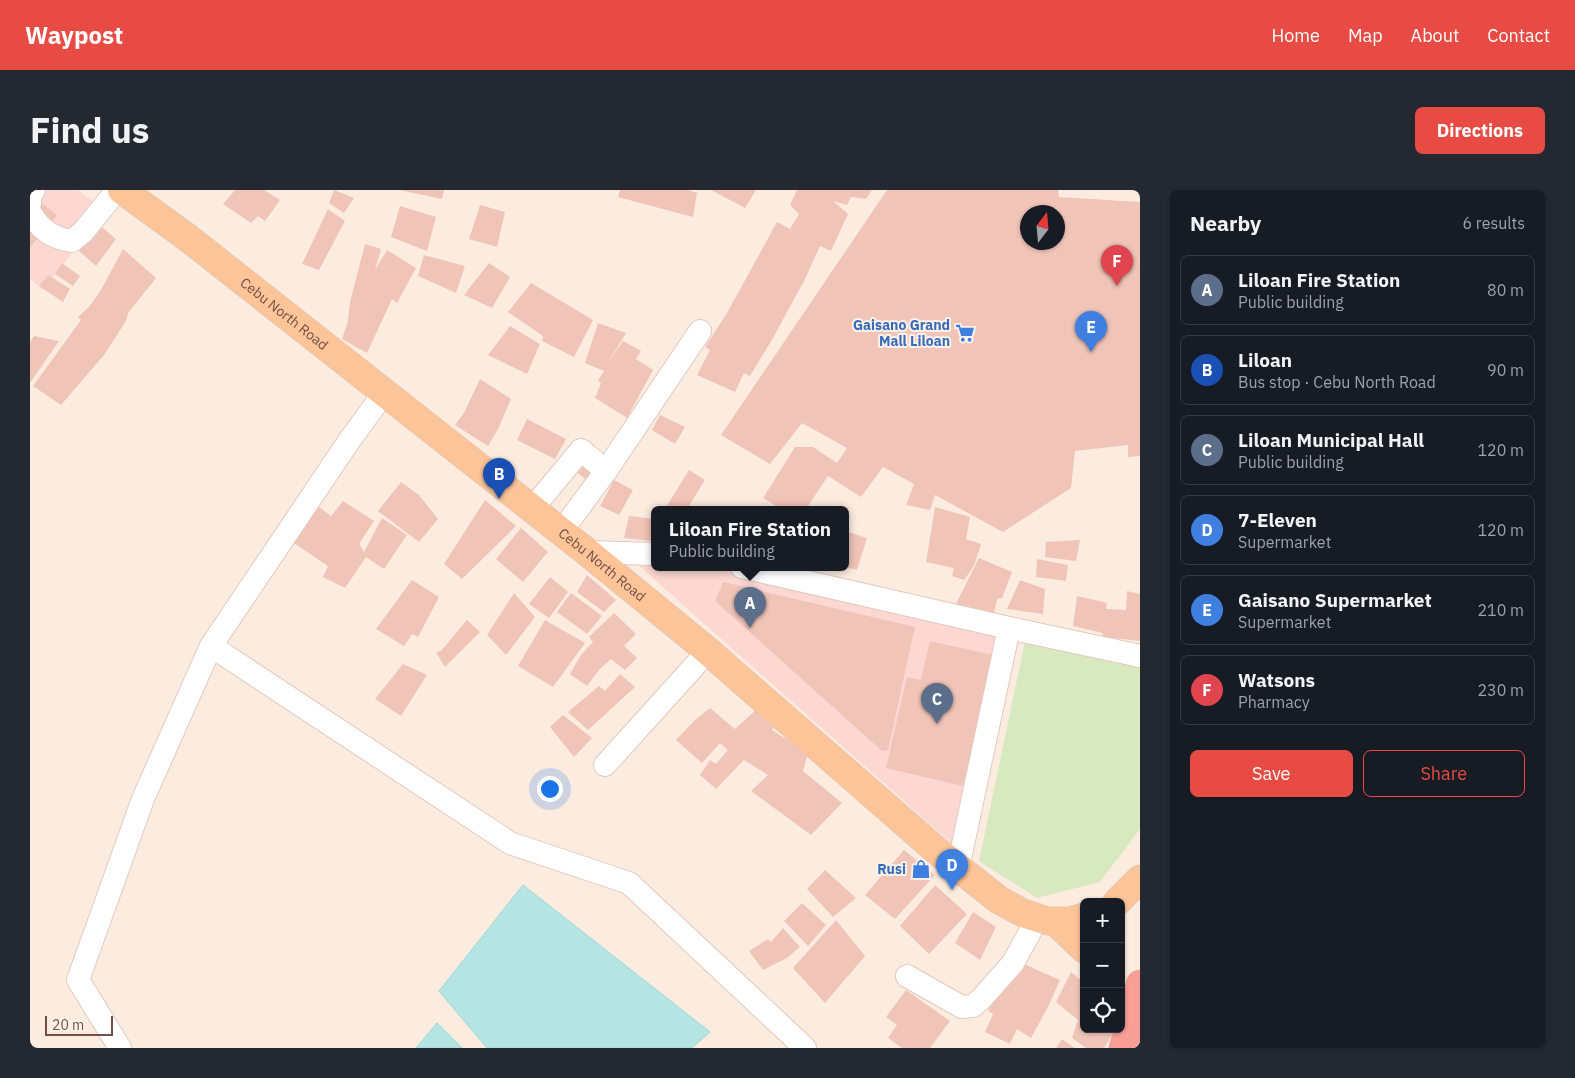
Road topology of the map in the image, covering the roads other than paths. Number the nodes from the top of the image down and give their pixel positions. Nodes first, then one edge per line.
1 (34, 190) edge
2 (117, 190) edge
3 (122, 190) edge
4 (30, 203) edge
5 (30, 212) edge
6 (700, 331) dead end
7 (384, 393) junction
8 (606, 471) junction
9 (532, 509) junction
10 (561, 532) junction
11 (587, 552) junction
12 (651, 554) edge
13 (760, 571) edge
14 (1009, 628) junction
15 (211, 646) junction
16 (708, 651) junction
17 (1140, 656) edge
18 (605, 765) dead end
19 (958, 868) junction
20 (1140, 879) edge
21 (1121, 898) edge
22 (1080, 917) edge
23 (1046, 920) junction
24 (1080, 946) edge
25 (907, 976) dead end
26 (1140, 984) edge
27 (1127, 1006) edge
28 (120, 1048) edge
29 (805, 1048) edge
30 (1124, 1048) edge

1 - 4 street
2 - 5 street
3 - 7 main road, Cebu North Road
6 - 8 street
7 - 9 main road, Cebu North Road
7 - 15 street
8 - 9 street
8 - 10 street
9 - 10 main road, Cebu North Road
10 - 11 main road, Cebu North Road
11 - 12 street
11 - 16 main road, Cebu North Road
13 - 14 street
14 - 17 street
14 - 19 street
15 - 28 street
15 - 29 street
16 - 18 street
16 - 19 main road, Cebu North Road
19 - 23 main road, Cebu North Road
20 - 21 main road
22 - 23 main road
23 - 24 main road
23 - 25 street
26 - 27 highway
27 - 30 highway

